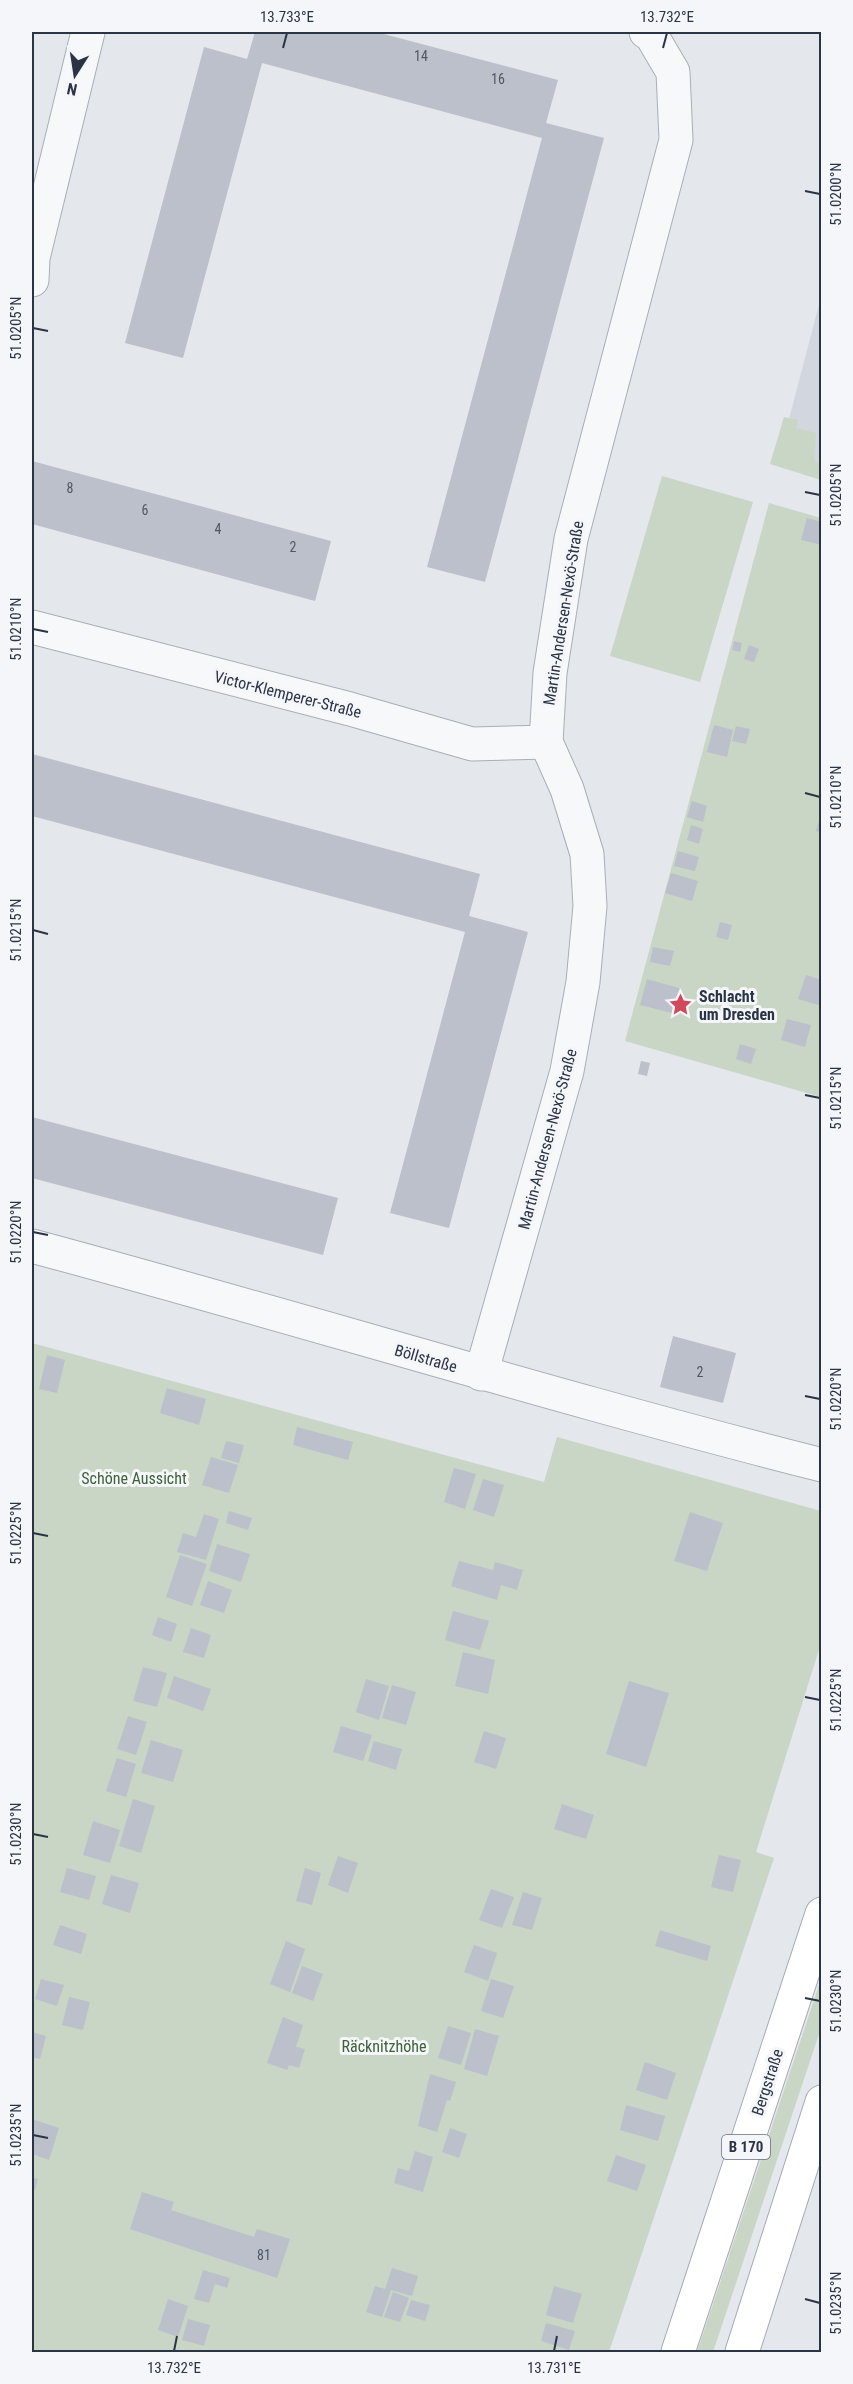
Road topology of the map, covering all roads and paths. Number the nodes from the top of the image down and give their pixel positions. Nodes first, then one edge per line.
1 (88, 32) edge
2 (646, 32) edge
3 (32, 280) edge
4 (32, 627) edge
5 (546, 742) junction
6 (32, 1246) edge
7 (481, 1374) junction
8 (822, 1465) edge
9 (822, 1914) edge
10 (822, 2102) edge
11 (678, 2352) edge
12 (742, 2352) edge

1 - 3 street
2 - 5 street, Martin-Andersen-Nexö-Straße
4 - 5 street, Victor-Klemperer-Straße
5 - 7 street, Martin-Andersen-Nexö-Straße
6 - 7 street, Böllstraße
7 - 8 street, Böllstraße
9 - 11 main road, Bergstraße / B 170
10 - 12 main road

